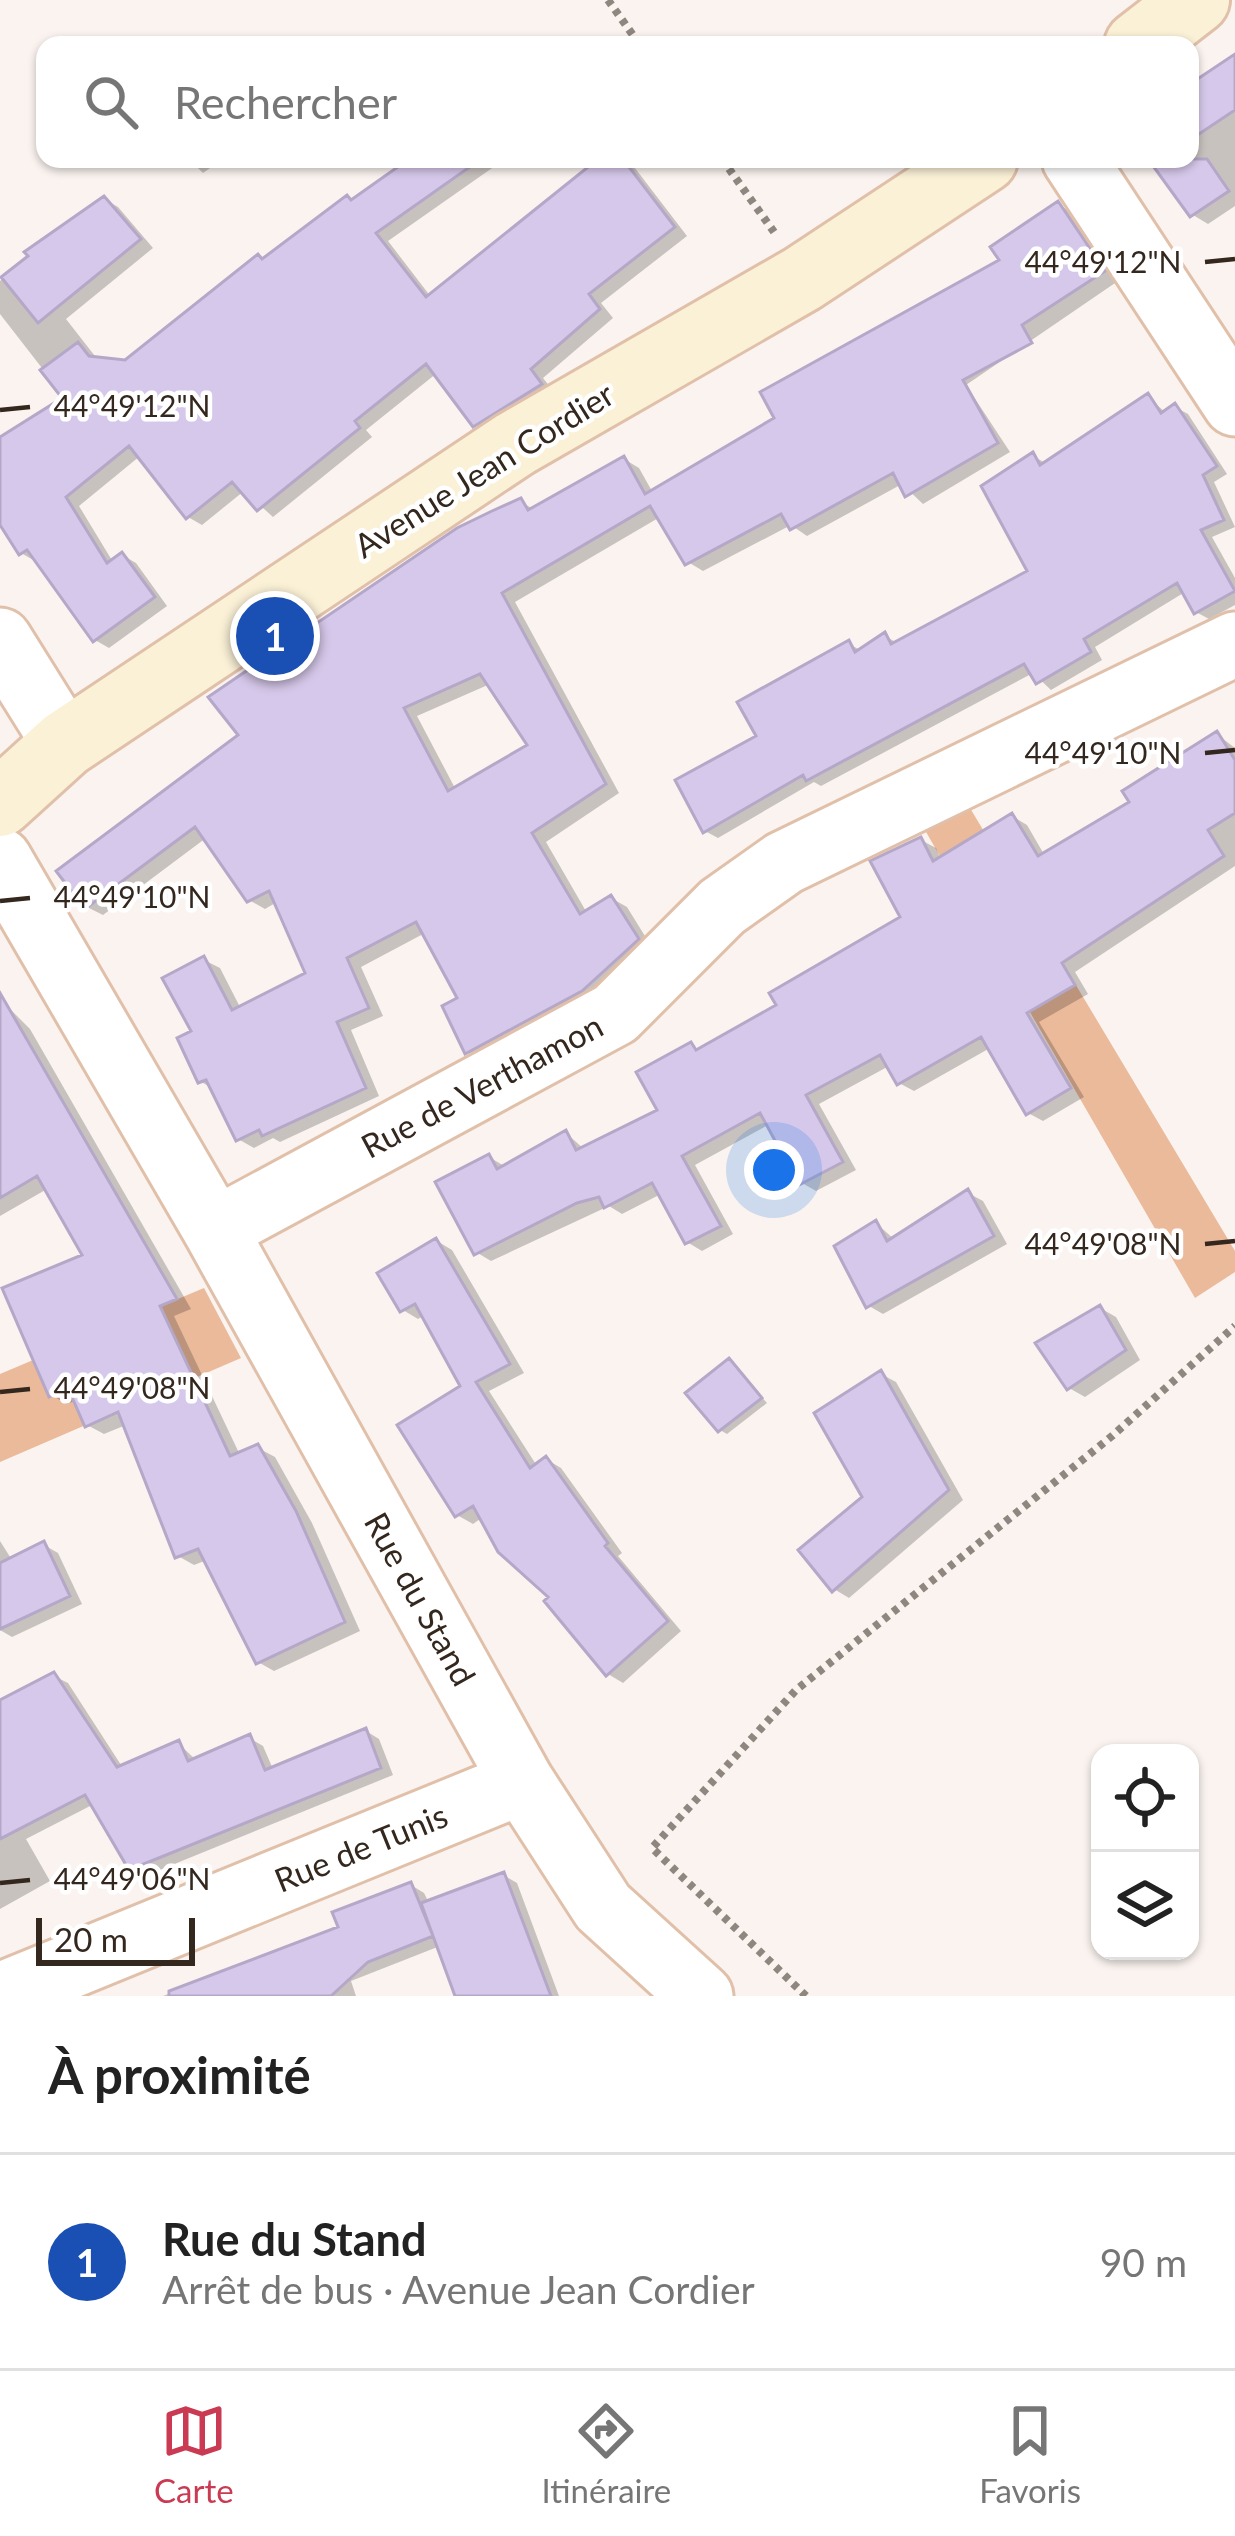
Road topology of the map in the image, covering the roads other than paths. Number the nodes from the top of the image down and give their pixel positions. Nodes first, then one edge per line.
1 (1196, 0) edge
2 (1150, 36) edge
3 (970, 168) edge
4 (1080, 168) edge
5 (1235, 404) edge
6 (0, 640) edge
7 (1235, 644) edge
8 (65, 743) junction
9 (0, 803) edge
10 (0, 860) edge
11 (215, 1230) junction
12 (522, 1782) junction
13 (0, 1995) edge
14 (701, 1996) edge

1 - 2 street
3 - 8 street, Avenue Jean Cordier
4 - 5 street
6 - 8 street
7 - 11 street, Rue de Verthamon
8 - 9 street, Avenue Jean Cordier
10 - 11 street, Rue du Stand
11 - 12 street, Rue du Stand
12 - 13 street, Rue de Tunis
12 - 14 street, Rue du Stand

